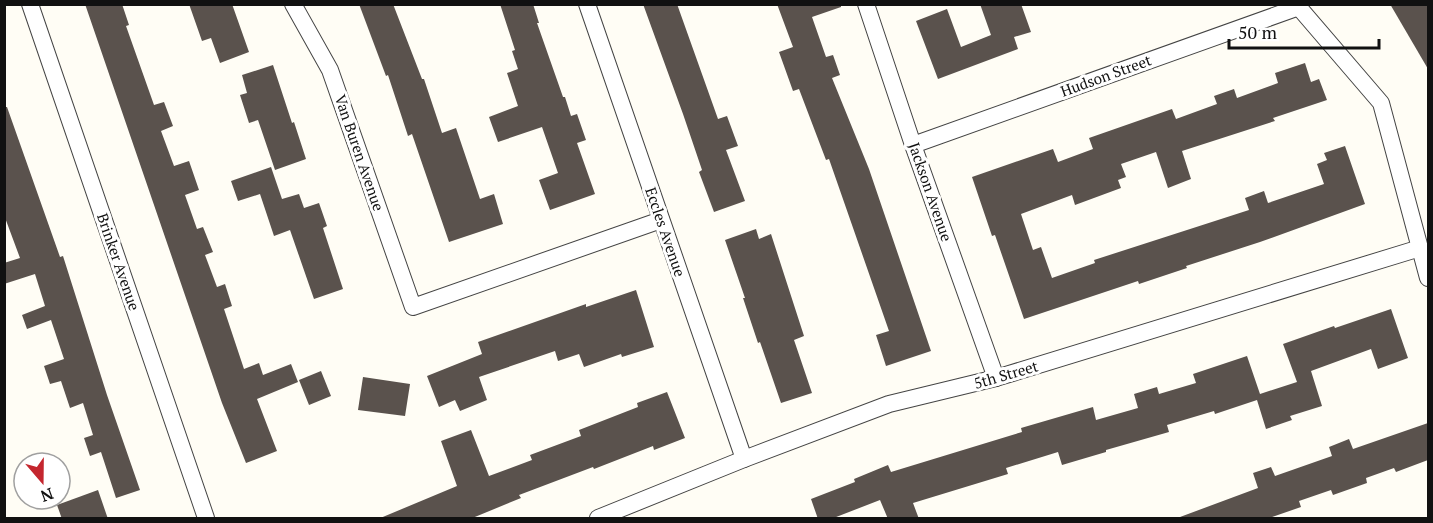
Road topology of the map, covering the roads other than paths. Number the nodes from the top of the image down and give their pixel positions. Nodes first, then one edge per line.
1 (30, 4) edge
2 (293, 4) edge
3 (587, 4) edge
4 (866, 4) edge
5 (1298, 6) edge
6 (913, 145) junction
7 (661, 220) junction
8 (1420, 248) junction
9 (1428, 278) edge
10 (996, 378) junction
11 (744, 459) junction
12 (206, 519) edge
13 (598, 519) edge

1 - 12 street, Brinker Avenue
2 - 7 street, Van Buren Avenue
3 - 7 street, Eccles Avenue
4 - 6 street, Jackson Avenue
5 - 6 street, Hudson Street
5 - 8 street
6 - 10 street, Jackson Avenue
7 - 11 street, Eccles Avenue
8 - 9 street
8 - 10 street, 5th Street
10 - 11 street, 5th Street
11 - 13 street, 5th Street

